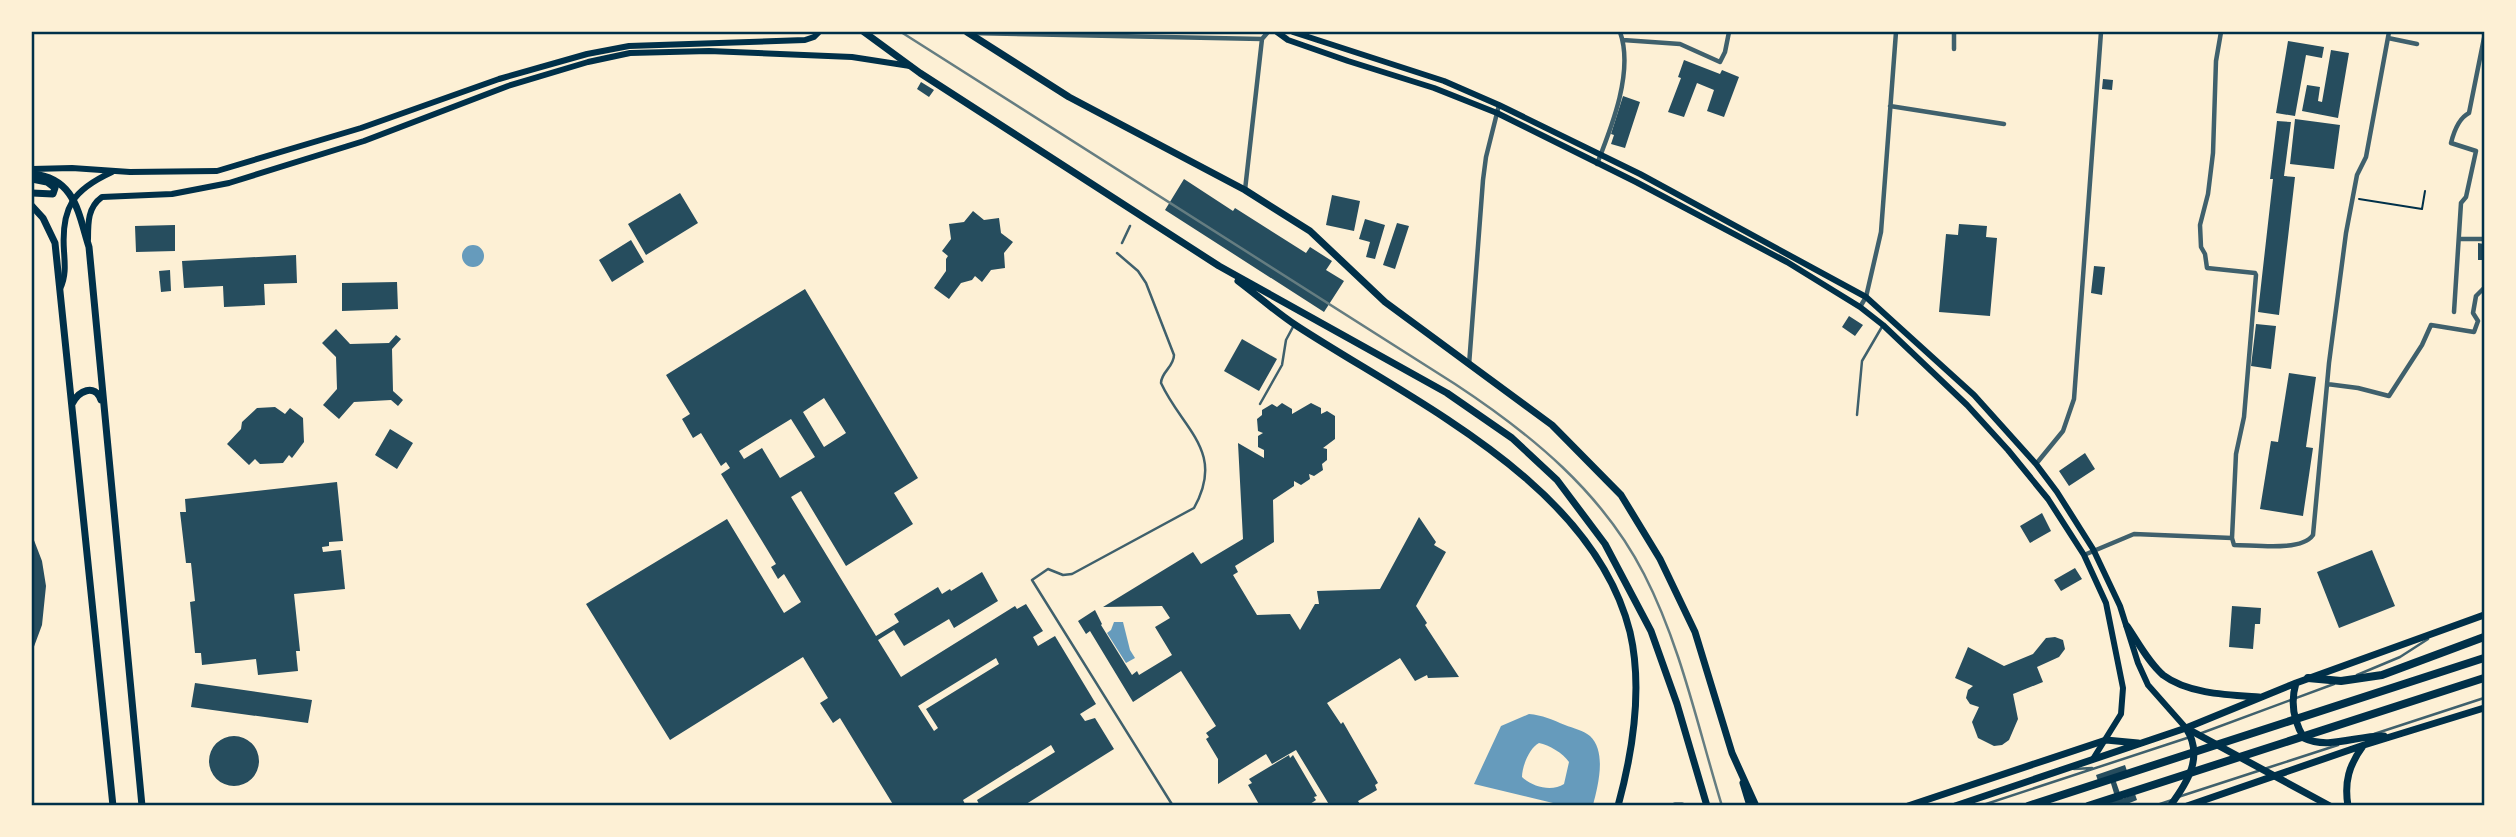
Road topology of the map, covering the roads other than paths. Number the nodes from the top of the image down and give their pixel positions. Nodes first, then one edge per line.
1 (819, 32) edge
2 (863, 32) edge
3 (968, 32) edge
4 (1268, 32) edge
5 (1277, 32) edge
6 (1293, 32) edge
7 (1620, 32) edge
8 (1728, 32) edge
9 (1896, 32) edge
10 (1954, 32) edge
11 (2101, 32) edge
12 (2221, 32) edge
13 (2389, 32) edge
14 (1084, 33) edge
15 (2388, 38) junction
16 (2484, 38) edge
17 (1262, 39) junction
18 (1623, 40) junction
19 (2417, 44) dead end
20 (1954, 49) dead end
21 (1350, 52) junction
22 (1348, 61) junction
23 (2482, 62) edge
24 (912, 67) junction
25 (1499, 105) junction
26 (1891, 106) junction
27 (1497, 113) junction
28 (2004, 124) dead end
29 (1601, 154) junction
30 (1597, 164) junction
31 (114, 171) junction
32 (32, 174) edge
33 (1245, 190) junction
34 (1665, 192) junction
35 (32, 193) edge
36 (74, 200) junction
37 (32, 206) edge
38 (1130, 226) dead end
39 (2459, 239) junction
40 (2484, 239) edge
41 (1122, 243) dead end
42 (1760, 243) junction
43 (89, 247) junction
44 (1116, 253) dead end
45 (1219, 266) junction
46 (2484, 288) edge
47 (60, 289) junction
48 (1866, 297) junction
49 (1860, 307) junction
50 (2454, 312) dead end
51 (1294, 324) junction
52 (1883, 325) junction
53 (1912, 338) junction
54 (1907, 348) junction
55 (1930, 353) junction
56 (1923, 363) junction
57 (1469, 365) junction
58 (2327, 384) junction
59 (1260, 404) dead end
60 (72, 405) junction
61 (102, 405) junction
62 (1857, 415) dead end
63 (2036, 464) junction
64 (2026, 472) junction
65 (2057, 492) junction
66 (2048, 499) junction
67 (2232, 538) junction
68 (1605, 544) junction
69 (1590, 547) junction
70 (2093, 549) junction
71 (2084, 555) junction
72 (2484, 615) edge
73 (2127, 626) junction
74 (2441, 631) junction
75 (2484, 637) edge
76 (2484, 658) edge
77 (2308, 678) junction
78 (2484, 678) edge
79 (2341, 681) junction
80 (2296, 683) junction
81 (2261, 698) junction
82 (2484, 698) edge
83 (2292, 701) junction
84 (2484, 708) edge
85 (2186, 728) junction
86 (2369, 735) junction
87 (2194, 736) junction
88 (2391, 736) junction
89 (2106, 740) junction
90 (2141, 743) junction
91 (2364, 745) junction
92 (1732, 753) junction
93 (2092, 761) junction
94 (2098, 768) junction
95 (2263, 769) junction
96 (2064, 774) junction
97 (2275, 776) junction
98 (2176, 798) junction
99 (113, 806) edge
100 (142, 806) edge
101 (1173, 806) edge
102 (1618, 806) edge
103 (1675, 806) edge
104 (1682, 806) edge
105 (1707, 806) edge
106 (1750, 806) edge
107 (1756, 806) edge
108 (1908, 806) edge
109 (1955, 806) edge
110 (1980, 806) edge
111 (2028, 806) edge
112 (2088, 806) edge
113 (2154, 806) edge
114 (2170, 806) edge
115 (2187, 806) edge
116 (2330, 806) edge
117 (2348, 806) edge

1 - 31 main road
2 - 24 main road
3 - 14 street
3 - 33 main road
4 - 17 street
5 - 22 main road
6 - 21 main road
7 - 18 street
8 - 18 street
9 - 26 street
10 - 20 street
11 - 63 street
12 - 67 street
13 - 15 street
14 - 17 street
15 - 19 street
15 - 58 street
16 - 23 street
17 - 33 street
18 - 29 street
21 - 22 main road
21 - 25 main road
22 - 27 main road
23 - 39 street
24 - 43 main road
24 - 45 main road
25 - 27 street
25 - 29 main road
26 - 28 street
26 - 48 street
27 - 30 main road
27 - 57 street
29 - 30 street
29 - 34 main road
30 - 34 main road
31 - 32 main road
31 - 36 main road
32 - 35 main road
32 - 36 main road
33 - 57 main road
34 - 42 main road
36 - 43 main road
36 - 47 main road
37 - 47 main road
38 - 41 lane
39 - 40 street
39 - 50 street
42 - 48 main road
42 - 49 main road
43 - 61 main road
44 - 101 lane
45 - 51 main road
45 - 68 main road
46 - 58 street
47 - 60 main road
48 - 49 street
48 - 53 main road
49 - 52 main road
51 - 59 lane
51 - 69 main road
52 - 54 main road
52 - 62 lane
53 - 54 main road
53 - 55 main road
54 - 56 main road
55 - 56 main road
55 - 63 main road
56 - 64 main road
57 - 92 main road
58 - 67 street
60 - 61 main road
60 - 99 main road
61 - 100 main road
63 - 64 main road
63 - 65 main road
64 - 66 main road
65 - 66 main road
65 - 70 main road
66 - 71 main road
67 - 70 street
68 - 69 main road
68 - 105 main road
69 - 102 main road
70 - 71 street
70 - 73 main road
71 - 89 main road
72 - 74 main road
73 - 81 main road
73 - 85 main road
74 - 77 main road
74 - 79 lane
75 - 79 highway
76 - 111 highway
77 - 79 highway
77 - 80 main road
78 - 112 highway
79 - 83 lane
80 - 81 main road
80 - 83 main road
81 - 85 main road
82 - 86 lane
83 - 86 main road
83 - 87 lane
84 - 88 main road
85 - 87 main road
85 - 90 main road
86 - 88 main road
86 - 95 lane
87 - 94 lane
87 - 95 main road
87 - 98 main road
88 - 91 main road
89 - 90 main road
89 - 93 main road
89 - 108 main road
90 - 93 main road
91 - 97 main road
91 - 117 main road
92 - 106 main road
92 - 107 main road
93 - 96 main road
94 - 96 lane
94 - 96 lane
95 - 97 main road
95 - 98 lane
96 - 109 main road
96 - 110 lane
97 - 115 main road
97 - 116 main road
98 - 113 lane
98 - 114 main road
103 - 104 main road

